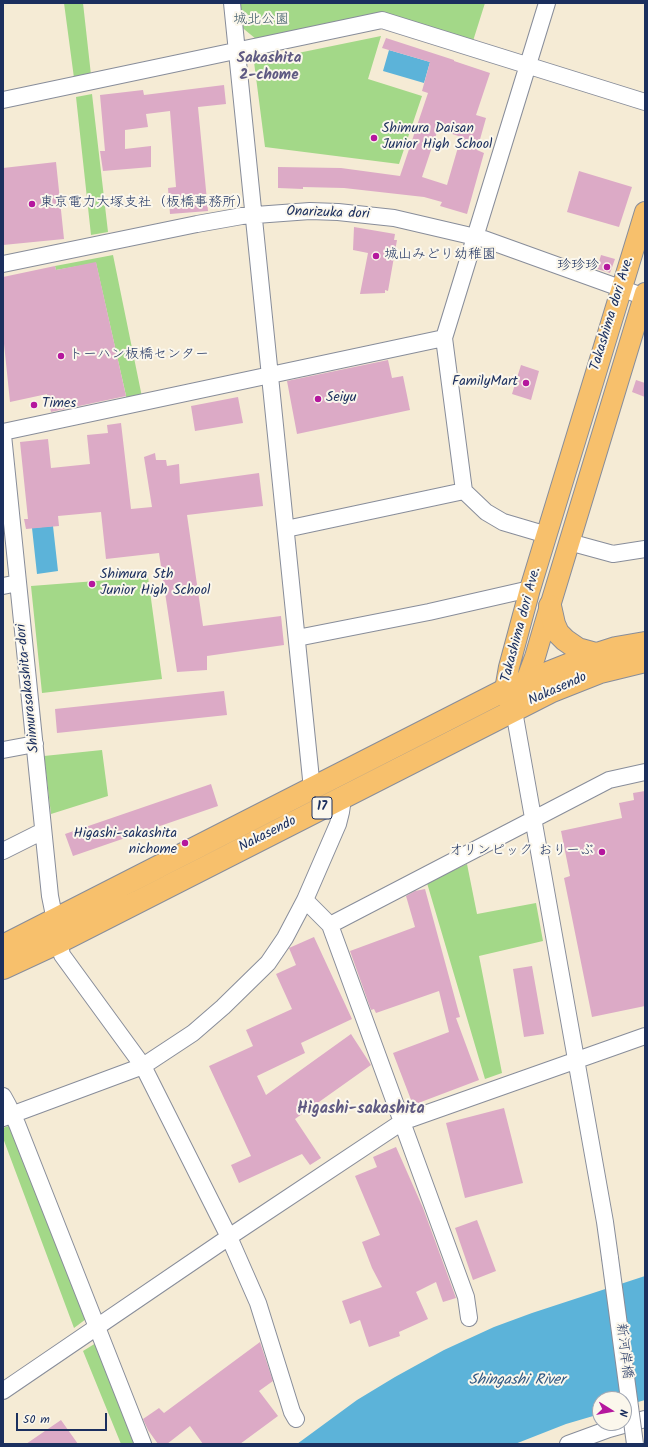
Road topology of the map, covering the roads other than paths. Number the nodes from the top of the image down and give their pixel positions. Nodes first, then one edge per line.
1 (232, 3) edge
2 (547, 3) edge
3 (238, 50) junction
4 (528, 65) junction
5 (3, 100) edge
6 (645, 102) edge
7 (645, 212) edge
8 (254, 215) junction
9 (476, 236) junction
10 (3, 264) edge
11 (621, 289) junction
12 (645, 296) edge
13 (444, 338) junction
14 (270, 376) junction
15 (3, 432) edge
16 (3, 435) edge
17 (464, 490) junction
18 (286, 529) junction
19 (547, 535) junction
20 (569, 542) junction
21 (645, 549) edge
22 (10, 585) edge
23 (530, 589) junction
24 (550, 606) junction
25 (297, 638) junction
26 (645, 643) edge
27 (596, 654) junction
28 (645, 660) edge
29 (528, 680) junction
30 (505, 690) junction
31 (514, 711) junction
32 (34, 744) junction
33 (3, 750) edge
34 (645, 772) edge
35 (312, 789) junction
36 (343, 798) junction
37 (534, 818) junction
38 (44, 831) junction
39 (3, 851) edge
40 (305, 900) junction
41 (54, 920) junction
42 (330, 925) junction
43 (58, 942) junction
44 (3, 946) edge
45 (3, 968) edge
46 (645, 1036) edge
47 (577, 1060) junction
48 (143, 1066) junction
49 (3, 1096) edge
50 (8, 1116) edge
51 (402, 1122) junction
52 (229, 1237) junction
53 (469, 1318) dead end
54 (96, 1328) junction
55 (3, 1392) edge
56 (296, 1419) dead end
57 (645, 1420) edge
58 (143, 1444) edge
59 (568, 1444) edge
60 (635, 1444) edge

1 - 3 street
2 - 4 street
3 - 4 street
3 - 5 street
3 - 8 street
4 - 6 street
4 - 9 street
7 - 11 main road, Takashima dori Ave.
8 - 9 street, Onarizuka dori
8 - 10 street, Onarizuka dori
8 - 14 street
9 - 11 street, Onarizuka dori
9 - 13 street
11 - 12 street, Onarizuka dori
11 - 19 main road, Takashima dori Ave.
12 - 20 main road, Takashima dori Ave.
13 - 14 street
13 - 17 street
14 - 15 street
14 - 18 street
16 - 22 street, Shimurasakashita-dori
17 - 18 street
17 - 19 street
18 - 25 street
19 - 23 main road, Takashima dori Ave.
20 - 21 street
20 - 24 main road, Takashima dori Ave.
22 - 32 street, Shimurasakashita-dori
23 - 25 street
23 - 30 main road, Takashima dori Ave.
24 - 27 highway
24 - 29 main road, Takashima dori Ave.
25 - 35 street
26 - 27 highway, Nakasendo / 17
27 - 29 highway, Nakasendo / 17
28 - 31 highway, Nakasendo / 17
29 - 30 highway, Nakasendo / 17
29 - 31 main road, Takashima dori Ave.
30 - 31 main road, Takashima dori Ave.
30 - 35 highway, Nakasendo / 17
31 - 36 highway, Nakasendo / 17
31 - 37 street, 新河岸橋
32 - 33 street
32 - 38 street, Shimurasakashita-dori
34 - 37 street
35 - 41 highway, Nakasendo / 17
36 - 40 street
36 - 43 highway, Nakasendo / 17
37 - 42 street
37 - 47 street, 新河岸橋
38 - 39 street
38 - 41 street, Shimurasakashita-dori
40 - 42 street
40 - 48 street
41 - 43 street, Shimurasakashita-dori
41 - 44 highway, Nakasendo / 17
42 - 51 street
43 - 45 highway, Nakasendo / 17
43 - 48 street, Shimurasakashita-dori
46 - 47 street
47 - 51 street
47 - 60 street, 新河岸橋, bridge
48 - 50 street
48 - 52 street, Shimurasakashita-dori
49 - 50 street
50 - 54 street
51 - 52 street
51 - 53 street
52 - 54 street
52 - 56 street, Shimurasakashita-dori
54 - 55 street
54 - 58 street
57 - 59 street

